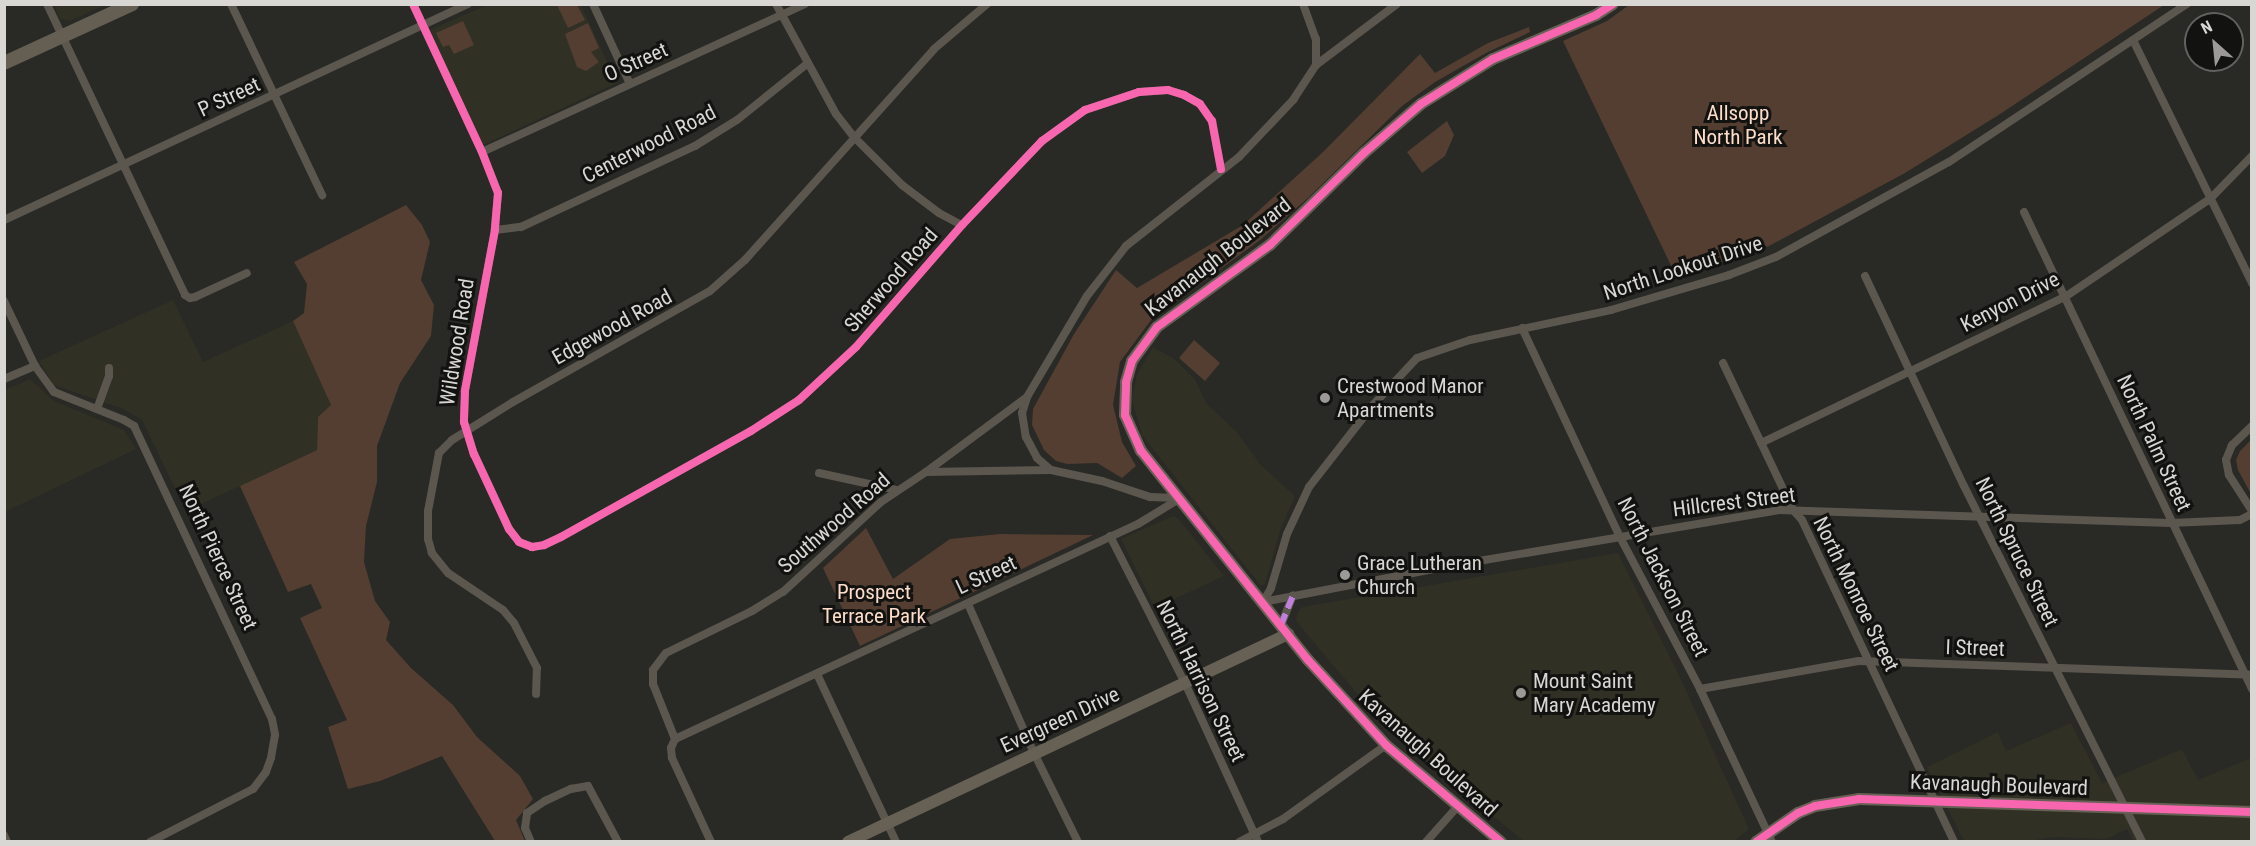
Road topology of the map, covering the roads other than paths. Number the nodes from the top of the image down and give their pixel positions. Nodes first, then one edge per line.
1 (47, 4) edge
2 (132, 4) edge
3 (231, 4) edge
4 (413, 4) edge
5 (468, 4) edge
6 (593, 4) edge
7 (776, 4) edge
8 (805, 4) edge
9 (987, 4) edge
10 (1303, 4) edge
11 (1397, 4) edge
12 (1613, 4) edge
13 (2187, 4) edge
14 (782, 15) junction
15 (423, 26) junction
16 (61, 37) junction
17 (2133, 40) junction
18 (4, 63) edge
19 (807, 64) junction
20 (1316, 65) junction
21 (630, 84) junction
22 (275, 95) junction
23 (855, 138) junction
24 (482, 152) junction
25 (2252, 156) edge
26 (122, 164) junction
27 (1221, 169) junction
28 (322, 195) dead end
29 (2210, 199) junction
30 (2024, 212) dead end
31 (4, 220) edge
32 (962, 225) junction
33 (495, 230) junction
34 (247, 273) dead end
35 (1865, 276) dead end
36 (2252, 283) edge
37 (2065, 297) junction
38 (4, 301) edge
39 (1522, 328) junction
40 (1723, 363) dead end
41 (35, 366) junction
42 (109, 368) dead end
43 (1910, 373) junction
44 (4, 379) edge
45 (1028, 397) junction
46 (97, 409) junction
47 (2252, 426) edge
48 (466, 431) junction
49 (1761, 443) junction
50 (1051, 470) junction
51 (926, 472) junction
52 (819, 473) dead end
53 (896, 490) junction
54 (1179, 498) junction
55 (1793, 510) junction
56 (2252, 513) edge
57 (1980, 518) junction
58 (2171, 523) junction
59 (1110, 536) junction
60 (1620, 537) junction
61 (540, 547) joint
62 (1293, 596) junction
63 (1263, 602) junction
64 (968, 604) junction
65 (1285, 630) junction
66 (1869, 662) junction
67 (2054, 669) junction
68 (817, 675) junction
69 (2248, 675) edge
70 (1185, 683) junction
71 (1700, 689) junction
72 (2252, 690) edge
73 (536, 694) dead end
74 (675, 739) junction
75 (1386, 745) junction
76 (1034, 753) junction
77 (1934, 801) junction
78 (1458, 806) junction
79 (2126, 807) junction
80 (2252, 812) edge
81 (887, 823) junction
82 (4, 836) edge
83 (1770, 837) edge
84 (166, 838) edge
85 (1257, 838) edge
86 (7, 842) edge
87 (150, 842) edge
88 (531, 842) edge
89 (618, 842) edge
90 (711, 842) edge
91 (848, 842) edge
92 (896, 842) edge
93 (1078, 842) edge
94 (1239, 842) edge
95 (1426, 842) edge
96 (1501, 842) edge
97 (1755, 842) edge
98 (1954, 842) edge
99 (2142, 842) edge

1 - 16 street
2 - 16 main road
3 - 22 street
4 - 15 street, Wildwood Road
5 - 15 street, P Street
6 - 21 street
7 - 14 street
8 - 14 street, O Street
9 - 23 street, Edgewood Road
10 - 20 street
11 - 20 street
12 - 54 street, Kavanaugh Boulevard
13 - 17 street, North Lookout Drive
14 - 19 street
14 - 21 street, O Street
15 - 22 street, P Street
15 - 24 street, Wildwood Road
16 - 18 main road
16 - 26 street
17 - 29 street
17 - 39 street, North Lookout Drive
19 - 23 street
19 - 33 street, Centerwood Road
20 - 27 street
21 - 24 street, O Street
22 - 26 street, P Street
22 - 28 street
23 - 32 street
23 - 48 street, Edgewood Road
24 - 33 street, Wildwood Road
25 - 29 street, Kenyon Drive
26 - 31 street, P Street
26 - 34 street
27 - 32 street, Sherwood Road
27 - 45 street
29 - 36 street
29 - 37 street, Kenyon Drive
30 - 37 street, North Palm Street
32 - 61 street, Sherwood Road
33 - 48 street, Wildwood Road
35 - 43 street, North Spruce Street
37 - 43 street, Kenyon Drive
37 - 58 street, North Palm Street
38 - 41 street, North Pierce Street
39 - 60 street, North Jackson Street
39 - 63 street, North Lookout Drive
40 - 49 street, North Monroe Street
41 - 44 street
41 - 46 street, North Pierce Street
42 - 46 street
43 - 49 street, Kenyon Drive
43 - 57 street, North Spruce Street
45 - 50 street
45 - 51 street, Southwood Road
46 - 84 street, North Pierce Street
47 - 56 street
48 - 61 street, Wildwood Road
48 - 73 street, Edgewood Road
49 - 55 street, North Monroe Street
50 - 51 street
50 - 54 street
51 - 53 street, Southwood Road
52 - 53 street
53 - 74 street, Southwood Road
54 - 59 street, L Street
54 - 63 street, Kavanaugh Boulevard
55 - 57 street, Hillcrest Street
55 - 60 street, Hillcrest Street
55 - 66 street, North Monroe Street
56 - 58 street, Hillcrest Street
57 - 58 street, Hillcrest Street
57 - 67 street, North Spruce Street
58 - 69 street, North Palm Street
59 - 64 street, L Street
59 - 70 street, North Harrison Street
60 - 62 street, Hillcrest Street
60 - 71 street, North Jackson Street
62 - 63 street, Hillcrest Street
62 - 65 street
63 - 65 street, Kavanaugh Boulevard
64 - 68 street, L Street
64 - 76 street
65 - 70 street, Evergreen Drive
65 - 75 street, Kavanaugh Boulevard
66 - 67 street, I Street
66 - 71 street, I Street
66 - 77 street, North Monroe Street
67 - 69 street, I Street
67 - 79 street, North Spruce Street
68 - 74 street, L Street
68 - 81 street
69 - 72 street, North Palm Street
70 - 76 street, Evergreen Drive
70 - 85 street, North Harrison Street
71 - 83 street, North Jackson Street
74 - 90 street
75 - 78 street, Kavanaugh Boulevard
75 - 85 street
76 - 81 street, Evergreen Drive
76 - 93 street
77 - 79 street, Kavanaugh Boulevard
77 - 83 street, Kavanaugh Boulevard
77 - 98 street, North Monroe Street
78 - 95 street
78 - 96 street, Kavanaugh Boulevard
79 - 80 street, Kavanaugh Boulevard
79 - 99 street, North Spruce Street
81 - 91 street, Evergreen Drive
81 - 92 street
82 - 86 street
83 - 97 street, Kavanaugh Boulevard
84 - 87 street, North Pierce Street
85 - 94 street
88 - 89 street

